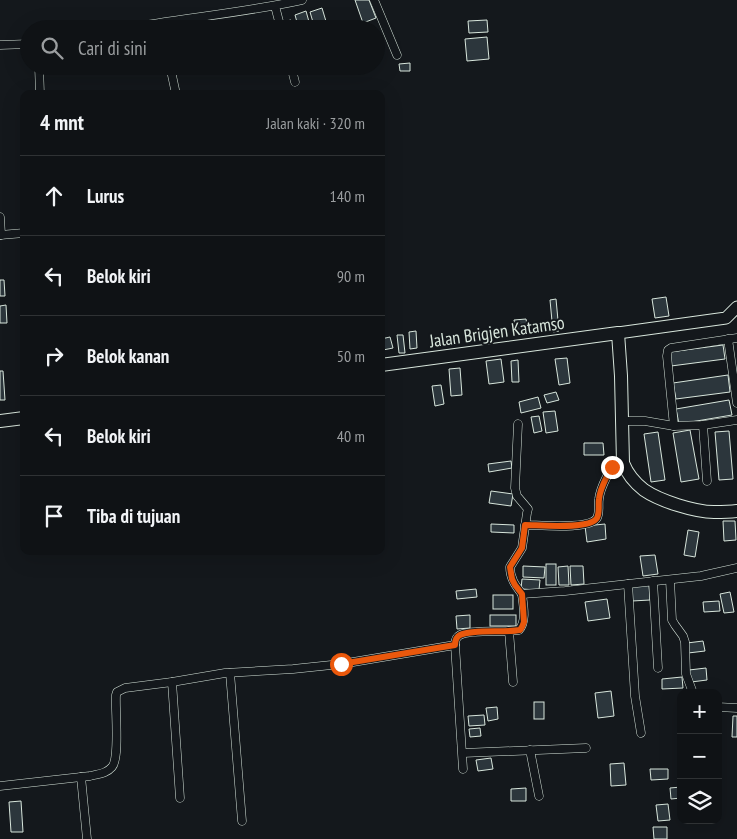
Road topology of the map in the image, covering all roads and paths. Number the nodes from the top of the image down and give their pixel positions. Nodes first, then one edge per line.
1 (302, 0) edge
2 (374, 0) edge
3 (275, 6) junction
4 (192, 20) edge
5 (279, 20) edge
6 (382, 20) edge
7 (385, 26) edge
8 (20, 45) edge
9 (0, 46) edge
10 (397, 55) dead end
11 (39, 75) edge
12 (172, 75) edge
13 (293, 75) edge
14 (295, 82) dead end
15 (40, 90) edge
16 (175, 90) edge
17 (0, 217) edge
18 (20, 233) edge
19 (1, 235) edge
20 (737, 307) edge
21 (732, 318) edge
22 (618, 333) junction
23 (737, 338) edge
24 (728, 339) junction
25 (385, 364) edge
26 (737, 402) edge
27 (20, 418) edge
28 (737, 420) edge
29 (0, 421) edge
30 (622, 421) junction
31 (518, 424) dead end
32 (703, 425) junction
33 (674, 426) junction
34 (623, 462) junction
35 (707, 481) dead end
36 (737, 511) edge
37 (525, 525) junction
38 (737, 568) edge
39 (670, 580) junction
40 (653, 581) junction
41 (628, 584) junction
42 (522, 594) junction
43 (509, 631) junction
44 (455, 645) junction
45 (658, 668) dead end
46 (230, 673) junction
47 (172, 682) junction
48 (513, 682) dead end
49 (692, 689) edge
50 (722, 707) edge
51 (737, 708) edge
52 (641, 733) dead end
53 (586, 748) dead end
54 (530, 750) junction
55 (463, 753) junction
56 (463, 769) dead end
57 (81, 777) junction
58 (0, 786) edge
59 (539, 796) dead end
60 (180, 798) dead end
61 (242, 821) dead end
62 (87, 839) edge

1 - 3 street
2 - 6 street
3 - 4 street
3 - 5 street
7 - 10 street
8 - 9 street
11 - 15 street
12 - 16 street
13 - 14 street
17 - 19 street
18 - 19 street
20 - 21 street
21 - 22 street
22 - 25 main road, Jalan Brigjen Katamso
22 - 30 main road
23 - 24 street
24 - 26 street
24 - 33 street
27 - 29 main road
28 - 32 street
30 - 33 street
30 - 34 main road
31 - 37 street
32 - 33 street
32 - 35 street
34 - 36 main road
34 - 37 street
37 - 42 street
38 - 39 street
39 - 40 street
39 - 49 street
40 - 41 street
40 - 45 street
41 - 42 street
41 - 52 street
42 - 43 street
43 - 44 street
43 - 48 street
44 - 46 street
44 - 55 street
46 - 47 street
46 - 61 street
47 - 57 street
47 - 60 street
50 - 51 street
53 - 54 street
54 - 55 street
54 - 59 street
55 - 56 street
57 - 58 street
57 - 62 street

